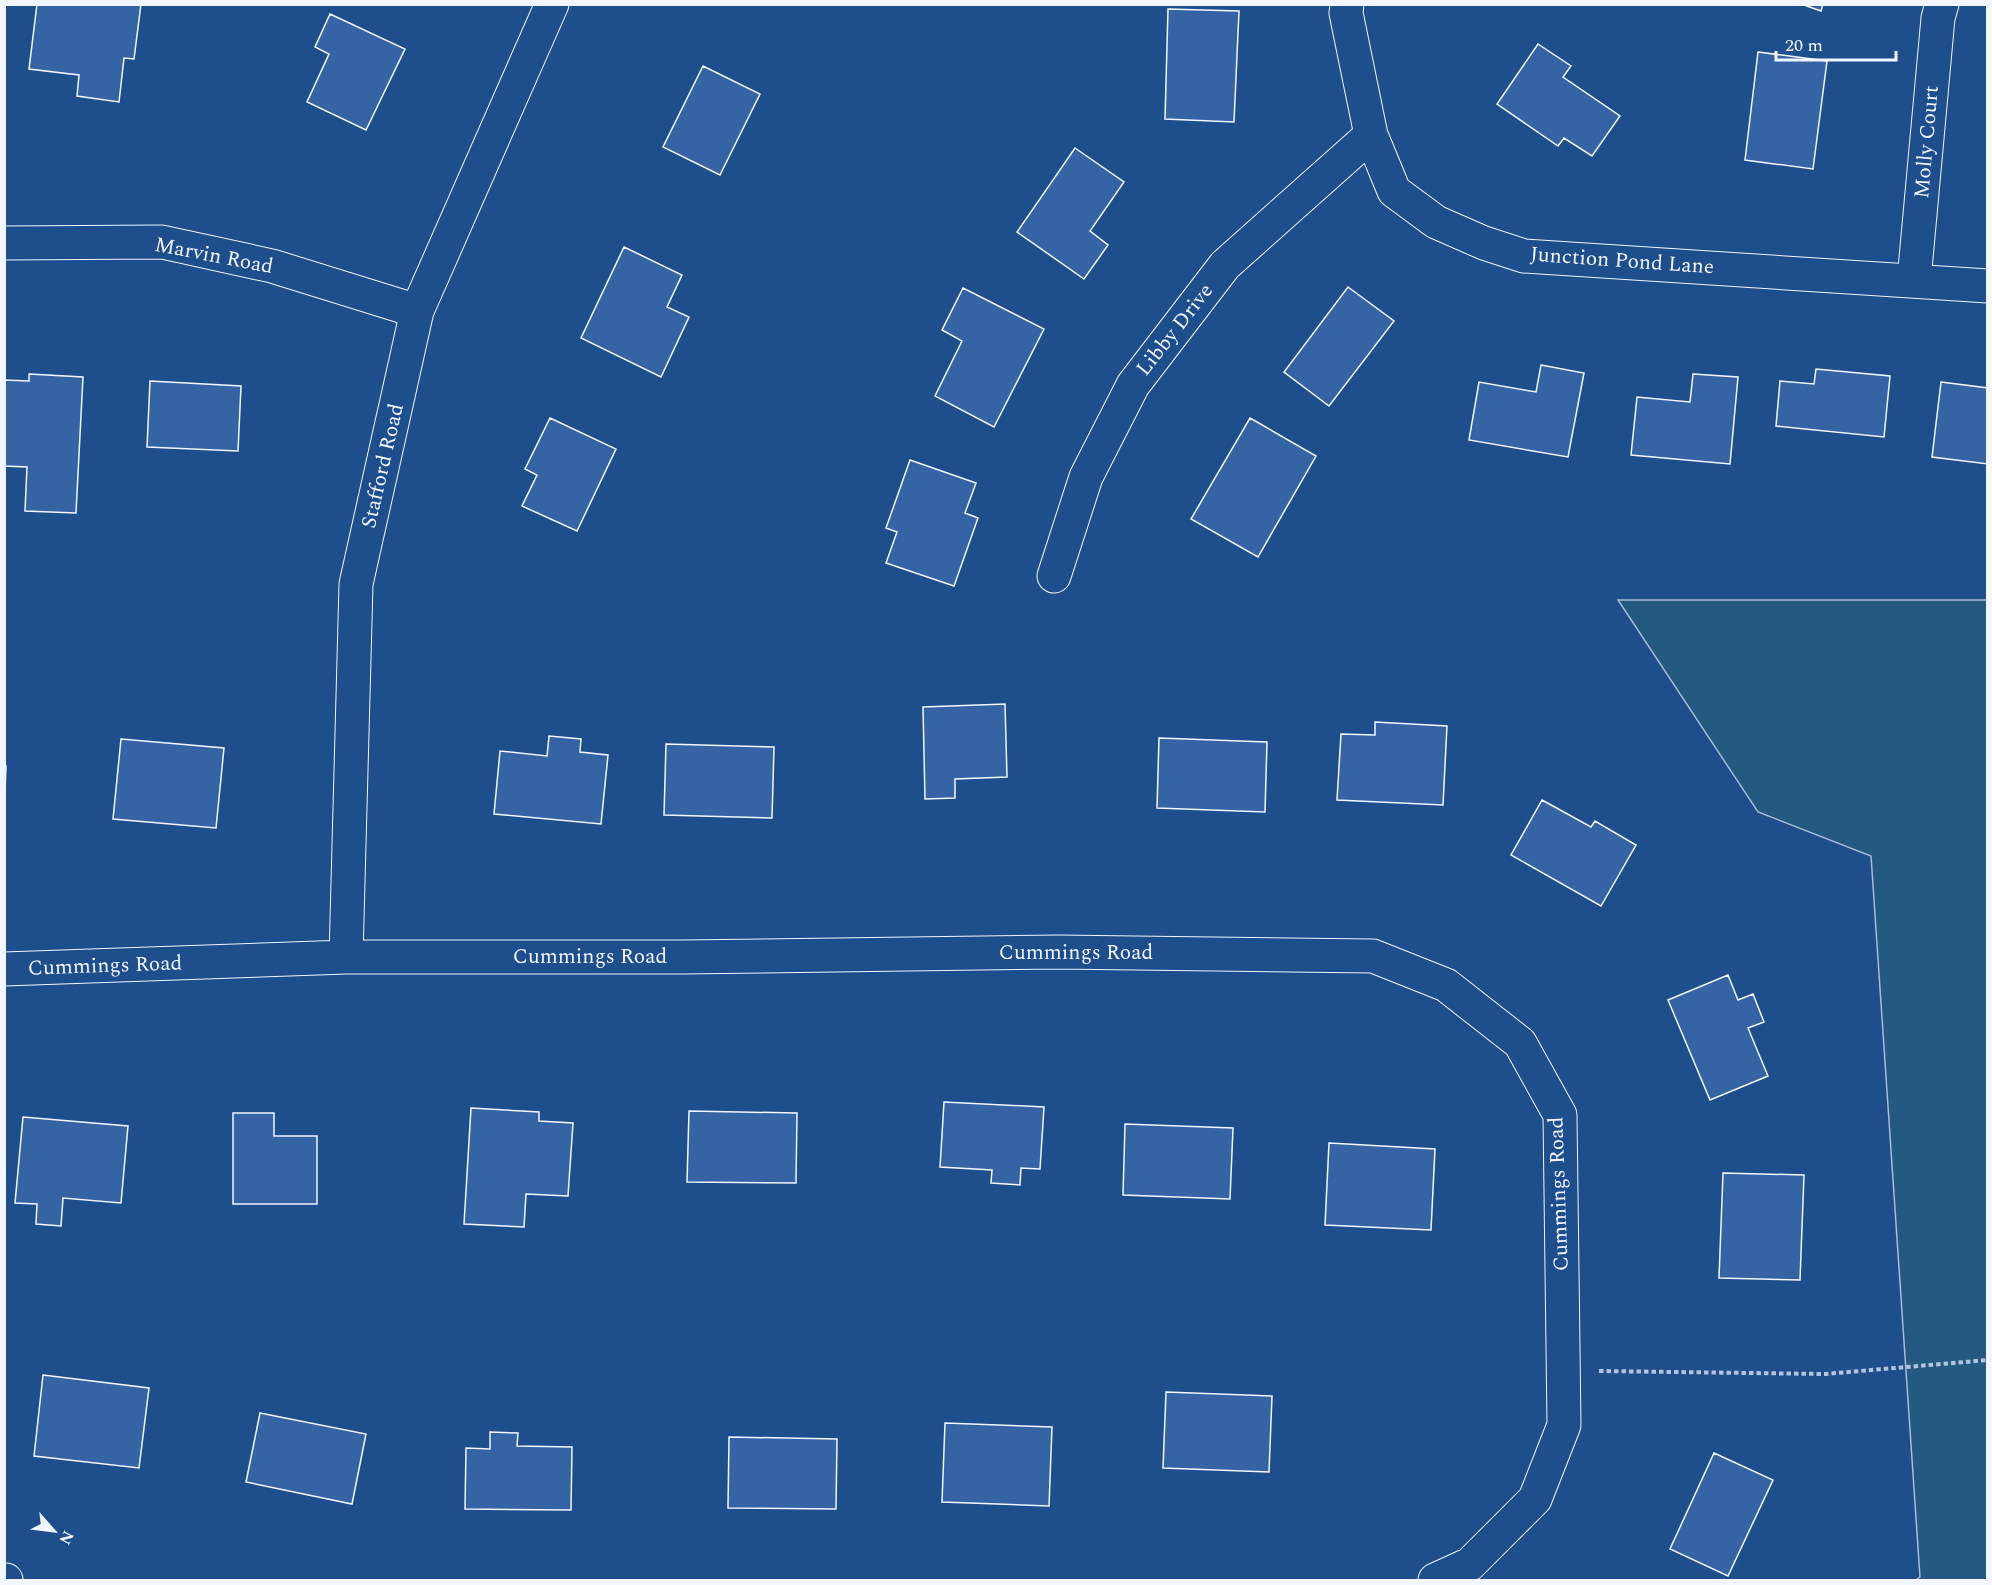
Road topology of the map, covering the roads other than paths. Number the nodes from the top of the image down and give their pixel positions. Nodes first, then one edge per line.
1 (552, 4) edge
2 (1347, 4) edge
3 (1942, 4) edge
4 (1371, 135) junction
5 (4, 243) edge
6 (1914, 280) junction
7 (1988, 286) edge
8 (417, 311) junction
9 (1054, 576) dead end
10 (346, 957) junction
11 (4, 969) edge
12 (1435, 1581) edge

1 - 8 street, Stafford Road
2 - 4 street, Junction Pond Lane
3 - 6 street, Molly Court
4 - 6 street, Junction Pond Lane
4 - 9 street, Libby Drive
5 - 8 street, Marvin Road
6 - 7 street, Junction Pond Lane
8 - 10 street, Stafford Road
10 - 11 street, Cummings Road
10 - 12 street, Cummings Road

